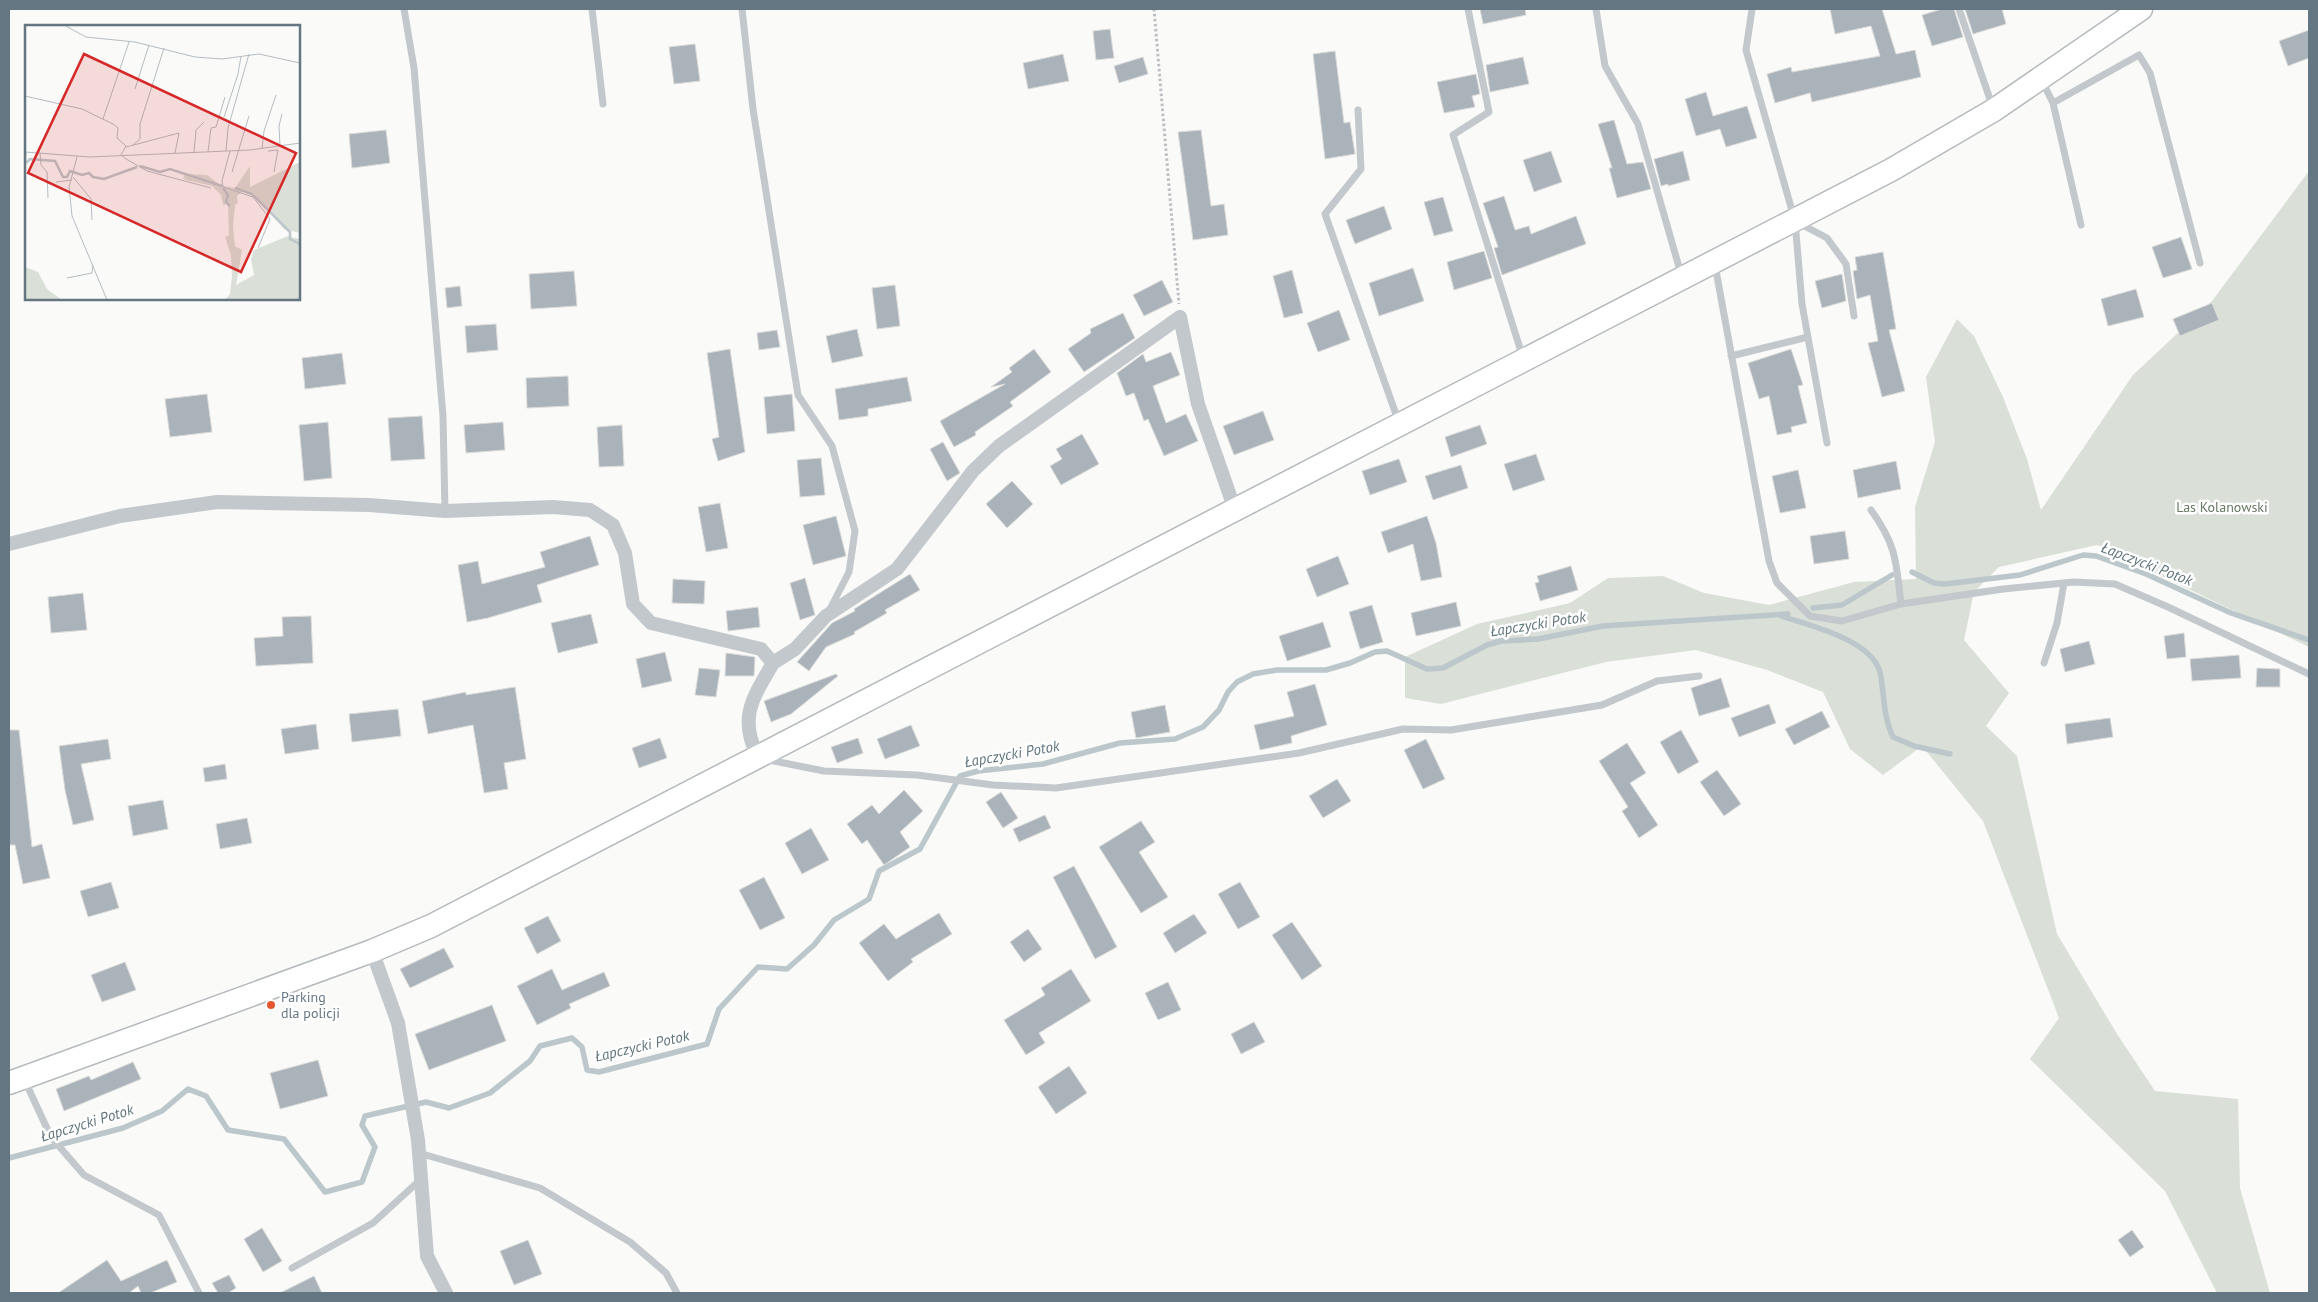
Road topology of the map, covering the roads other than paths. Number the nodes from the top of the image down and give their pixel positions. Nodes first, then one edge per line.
1 (404, 9) edge
2 (592, 9) edge
3 (742, 9) edge
4 (1468, 9) edge
5 (1596, 9) edge
6 (1752, 9) edge
7 (1959, 9) edge
8 (2141, 9) edge
9 (2041, 79) junction
10 (603, 104) dead end
11 (2053, 104) junction
12 (1358, 110) dead end
13 (1994, 110) junction
14 (1795, 221) junction
15 (2081, 225) dead end
16 (1714, 263) junction
17 (2200, 263) dead end
18 (1683, 279) junction
19 (1854, 316) dead end
20 (1808, 337) junction
21 (1732, 356) junction
22 (1524, 361) junction
23 (1400, 426) junction
24 (1827, 443) dead end
25 (445, 510) junction
26 (1235, 510) junction
27 (1871, 510) dead end
28 (9, 544) edge
29 (2064, 583) junction
30 (1901, 604) junction
31 (826, 616) junction
32 (773, 663) junction
33 (2044, 663) dead end
34 (2309, 674) edge
35 (1699, 676) dead end
36 (758, 757) junction
37 (372, 951) junction
38 (16, 1080) edge
39 (419, 1152) junction
40 (421, 1179) junction
41 (292, 1268) dead end
42 (199, 1293) edge
43 (446, 1293) edge
44 (677, 1293) edge

1 - 25 lane
2 - 10 lane
3 - 31 lane
4 - 22 lane
5 - 18 lane
6 - 14 lane
7 - 13 lane
8 - 9 main road
9 - 11 lane
9 - 13 main road
11 - 15 lane
11 - 17 lane
12 - 23 lane
13 - 14 main road
14 - 16 main road
14 - 19 lane
14 - 20 lane
16 - 18 main road
16 - 21 lane
18 - 22 main road
20 - 21 lane
20 - 24 lane
21 - 30 lane
22 - 23 main road
23 - 26 main road
25 - 28 street
25 - 32 street
26 - 31 street
26 - 36 main road
27 - 30 lane
29 - 30 lane
29 - 33 lane
29 - 34 lane
31 - 32 street
32 - 36 street
35 - 36 lane
36 - 37 main road
37 - 38 main road
37 - 39 street
38 - 42 lane
39 - 40 street
39 - 44 lane
40 - 41 lane
40 - 43 street

